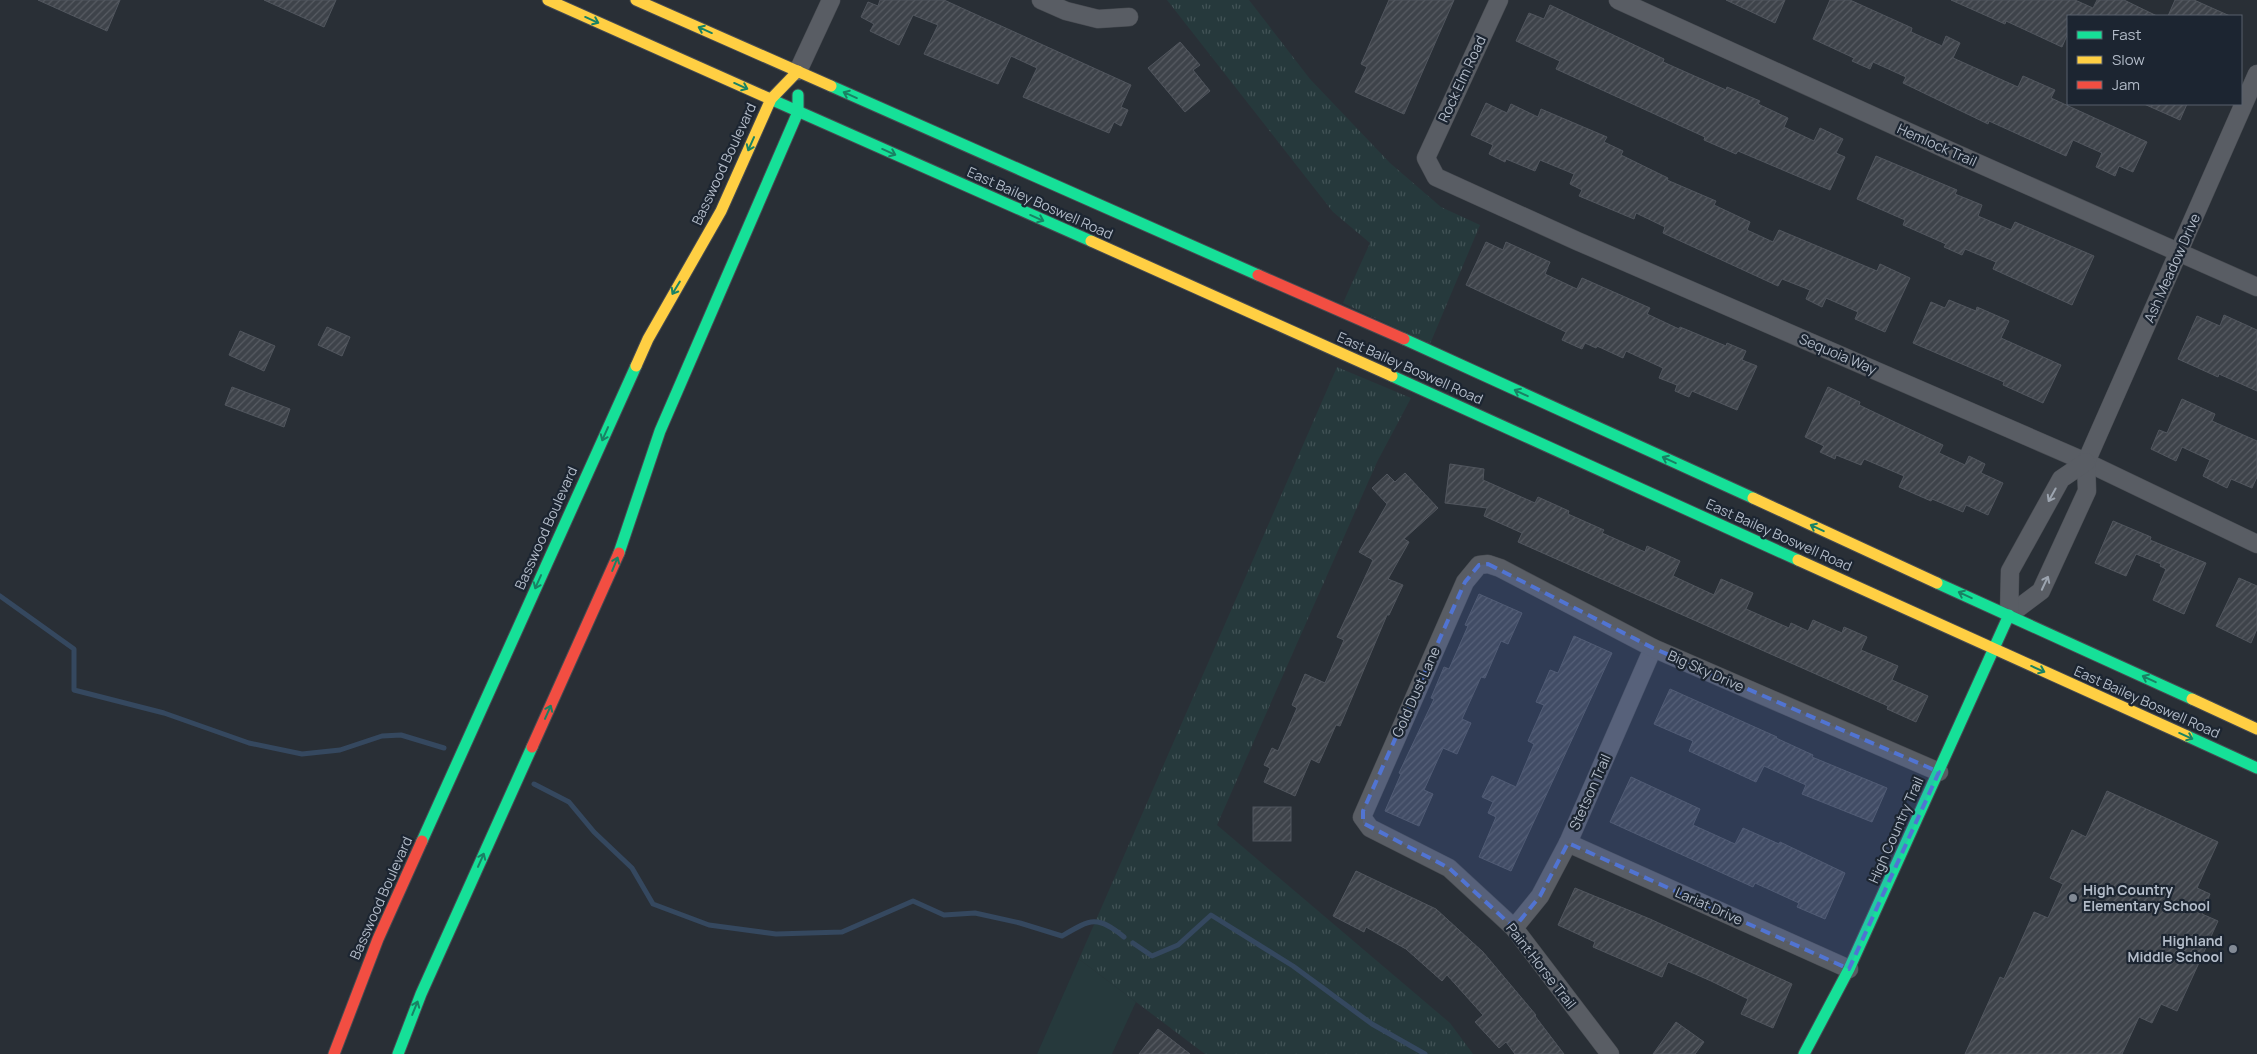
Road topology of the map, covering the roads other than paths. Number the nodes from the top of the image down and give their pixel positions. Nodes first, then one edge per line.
1 (548, 0) edge
2 (636, 0) edge
3 (831, 0) edge
4 (1041, 0) edge
5 (1499, 0) edge
6 (1618, 0) edge
7 (1129, 17) dead end
8 (798, 72) junction
9 (2257, 74) edge
10 (771, 99) junction
11 (798, 112) junction
12 (1426, 158) joint
13 (2179, 251) junction
14 (2257, 287) edge
15 (2086, 462) junction
16 (2257, 544) edge
17 (1478, 565) joint
18 (2009, 615) junction
19 (1653, 648) junction
20 (1994, 649) junction
21 (2257, 729) edge
22 (2257, 768) edge
23 (1939, 772) junction
24 (1363, 823) joint
25 (1568, 843) junction
26 (1514, 928) junction
27 (1849, 969) junction
28 (334, 1054) edge
29 (398, 1054) edge
30 (1610, 1054) edge
31 (1804, 1054) edge

1 -> 10 main road, East Bailey Boswell Road
8 -> 2 main road, East Bailey Boswell Road
3 - 8 street
4 - 7 street
5 - 12 street, Rock Elm Road
6 - 13 street, Hemlock Trail
8 - 10 main road, Basswood Boulevard
8 - 11 main road
18 -> 8 main road, East Bailey Boswell Road
9 - 13 street, Ash Meadow Drive
10 - 11 main road, East Bailey Boswell Road
10 -> 28 main road, Basswood Boulevard
11 -> 20 main road, East Bailey Boswell Road
29 -> 11 main road
12 - 15 street, Sequoia Way
13 - 14 street, Hemlock Trail
13 - 15 street, Ash Meadow Drive
15 - 16 street, Sequoia Way
18 -> 15 street, Ash Meadow Drive
15 -> 18 street
17 - 19 street, Big Sky Drive
17 - 24 street, Gold Dust Lane
18 - 20 main road, High Country Trail
21 -> 18 main road, East Bailey Boswell Road
19 - 23 street, Big Sky Drive
19 - 25 street, Stetson Trail
20 -> 22 main road, East Bailey Boswell Road
20 - 23 main road, High Country Trail
23 - 27 main road, High Country Trail
24 - 26 street, Paint Horse Trail
25 - 26 street, Stetson Trail
25 - 27 street, Lariat Drive
26 - 30 street, Paint Horse Trail
27 - 31 main road, High Country Trail

